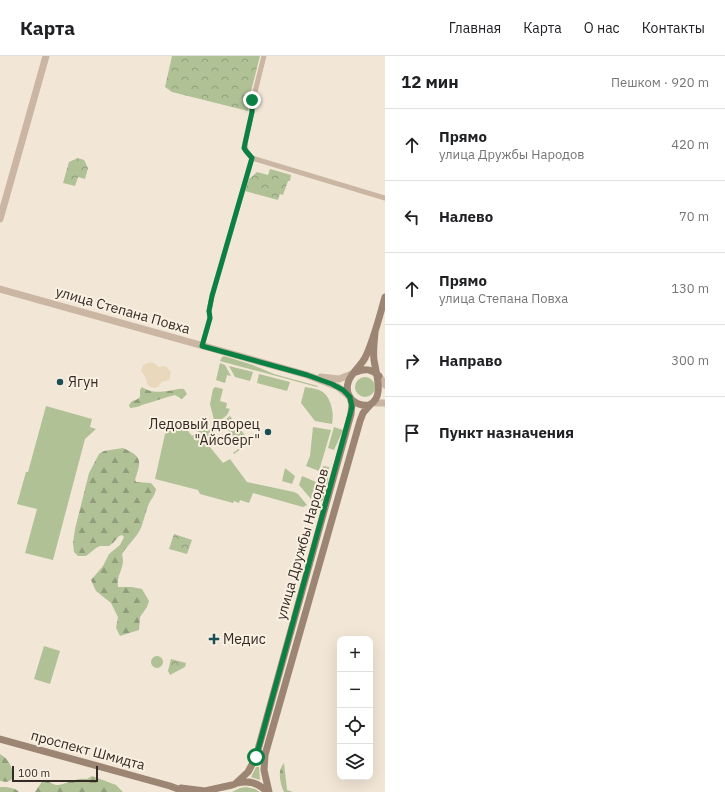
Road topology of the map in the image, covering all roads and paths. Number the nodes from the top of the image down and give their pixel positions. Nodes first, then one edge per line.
1 (46, 56) edge
2 (264, 56) edge
3 (252, 158) junction
4 (385, 198) edge
5 (0, 220) edge
6 (0, 289) edge
7 (385, 297) edge
8 (375, 333) junction
9 (202, 346) junction
10 (354, 374) junction
11 (307, 375) junction
12 (382, 380) edge
13 (350, 397) junction
14 (385, 403) edge
15 (372, 404) junction
16 (0, 739) edge
17 (233, 784) junction
18 (170, 786) junction
19 (186, 792) edge
20 (224, 792) edge
21 (268, 792) edge

1 - 5 street
2 - 3 street
3 - 4 street
3 - 9 street
6 - 9 street, улица Степана Повха
7 - 8 main road
8 - 10 main road
8 - 12 main road
9 - 11 street, улица Степана Повха
10 - 11 street
10 - 12 main road
10 - 13 main road
11 - 13 street
12 - 15 main road
13 - 15 main road
13 - 17 main road, улица Дружбы Народов
14 - 15 street
15 - 21 main road, улица Дружбы Народов
16 - 18 main road, проспект Шмидта
17 - 18 main road, проспект Шмидта
17 - 20 main road, улица Дружбы Народов
17 - 21 main road, проспект Шмидта
18 - 19 main road, проспект Шмидта

